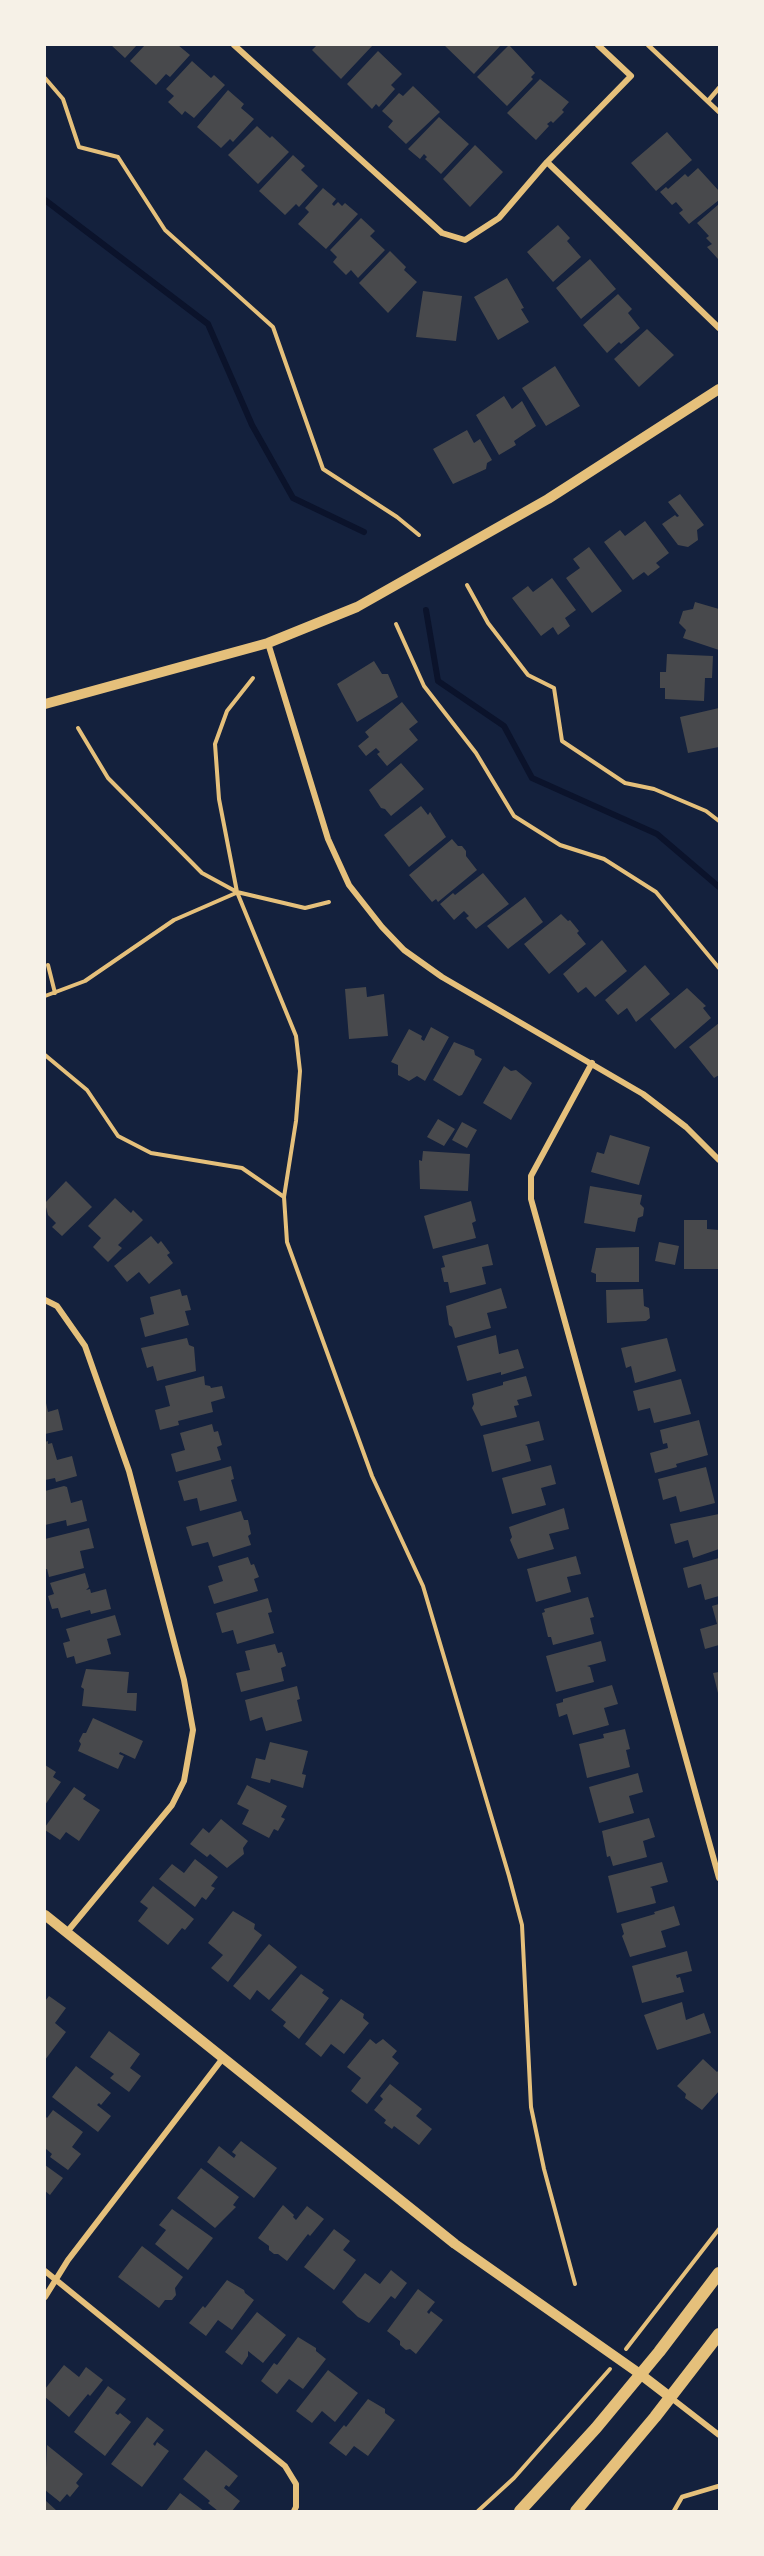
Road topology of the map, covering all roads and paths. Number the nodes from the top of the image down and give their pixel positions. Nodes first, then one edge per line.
1 (234, 45) edge
2 (598, 45) edge
3 (648, 45) edge
4 (45, 78) edge
5 (719, 88) edge
6 (708, 101) junction
7 (719, 112) edge
8 (548, 162) junction
9 (719, 328) edge
10 (719, 389) edge
11 (419, 536) dead end
12 (467, 585) dead end
13 (396, 624) dead end
14 (268, 643) junction
15 (253, 678) dead end
16 (45, 704) edge
17 (78, 728) dead end
18 (719, 820) edge
19 (237, 892) junction
20 (329, 902) dead end
21 (48, 965) dead end
22 (719, 968) edge
23 (55, 993) junction
24 (45, 996) edge
25 (45, 1055) edge
26 (592, 1063) junction
27 (719, 1160) edge
28 (284, 1197) junction
29 (45, 1300) edge
30 (719, 1878) edge
31 (45, 1915) edge
32 (67, 1932) junction
33 (223, 2058) junction
34 (719, 2229) edge
35 (45, 2271) edge
36 (719, 2273) edge
37 (55, 2280) junction
38 (575, 2284) dead end
39 (45, 2297) edge
40 (719, 2334) edge
41 (619, 2359) junction
42 (640, 2374) junction
43 (670, 2397) junction
44 (719, 2435) edge
45 (719, 2486) edge
46 (294, 2511) edge
47 (478, 2511) edge
48 (520, 2511) edge
49 (576, 2511) edge
50 (674, 2511) edge

1 - 8 street
2 - 8 street
3 - 6 lane
4 - 11 path
5 - 6 lane
6 - 7 lane
8 - 9 street
10 - 14 street
12 - 18 path
13 - 22 path
14 - 16 street
14 - 26 street
15 - 19 path
17 - 19 path
19 - 20 path
19 - 23 path
19 - 28 path
21 - 23 path
23 - 24 path
25 - 28 path
26 - 27 street
26 - 30 street
28 - 38 path
29 - 32 street
31 - 32 street
32 - 33 street
33 - 37 street
33 - 41 street
34 - 41 path
35 - 37 street
36 - 42 main road
37 - 39 street
37 - 46 street
40 - 43 main road
41 - 42 street
41 - 47 path
42 - 43 street
42 - 48 main road
43 - 44 street
43 - 49 main road
45 - 50 lane

